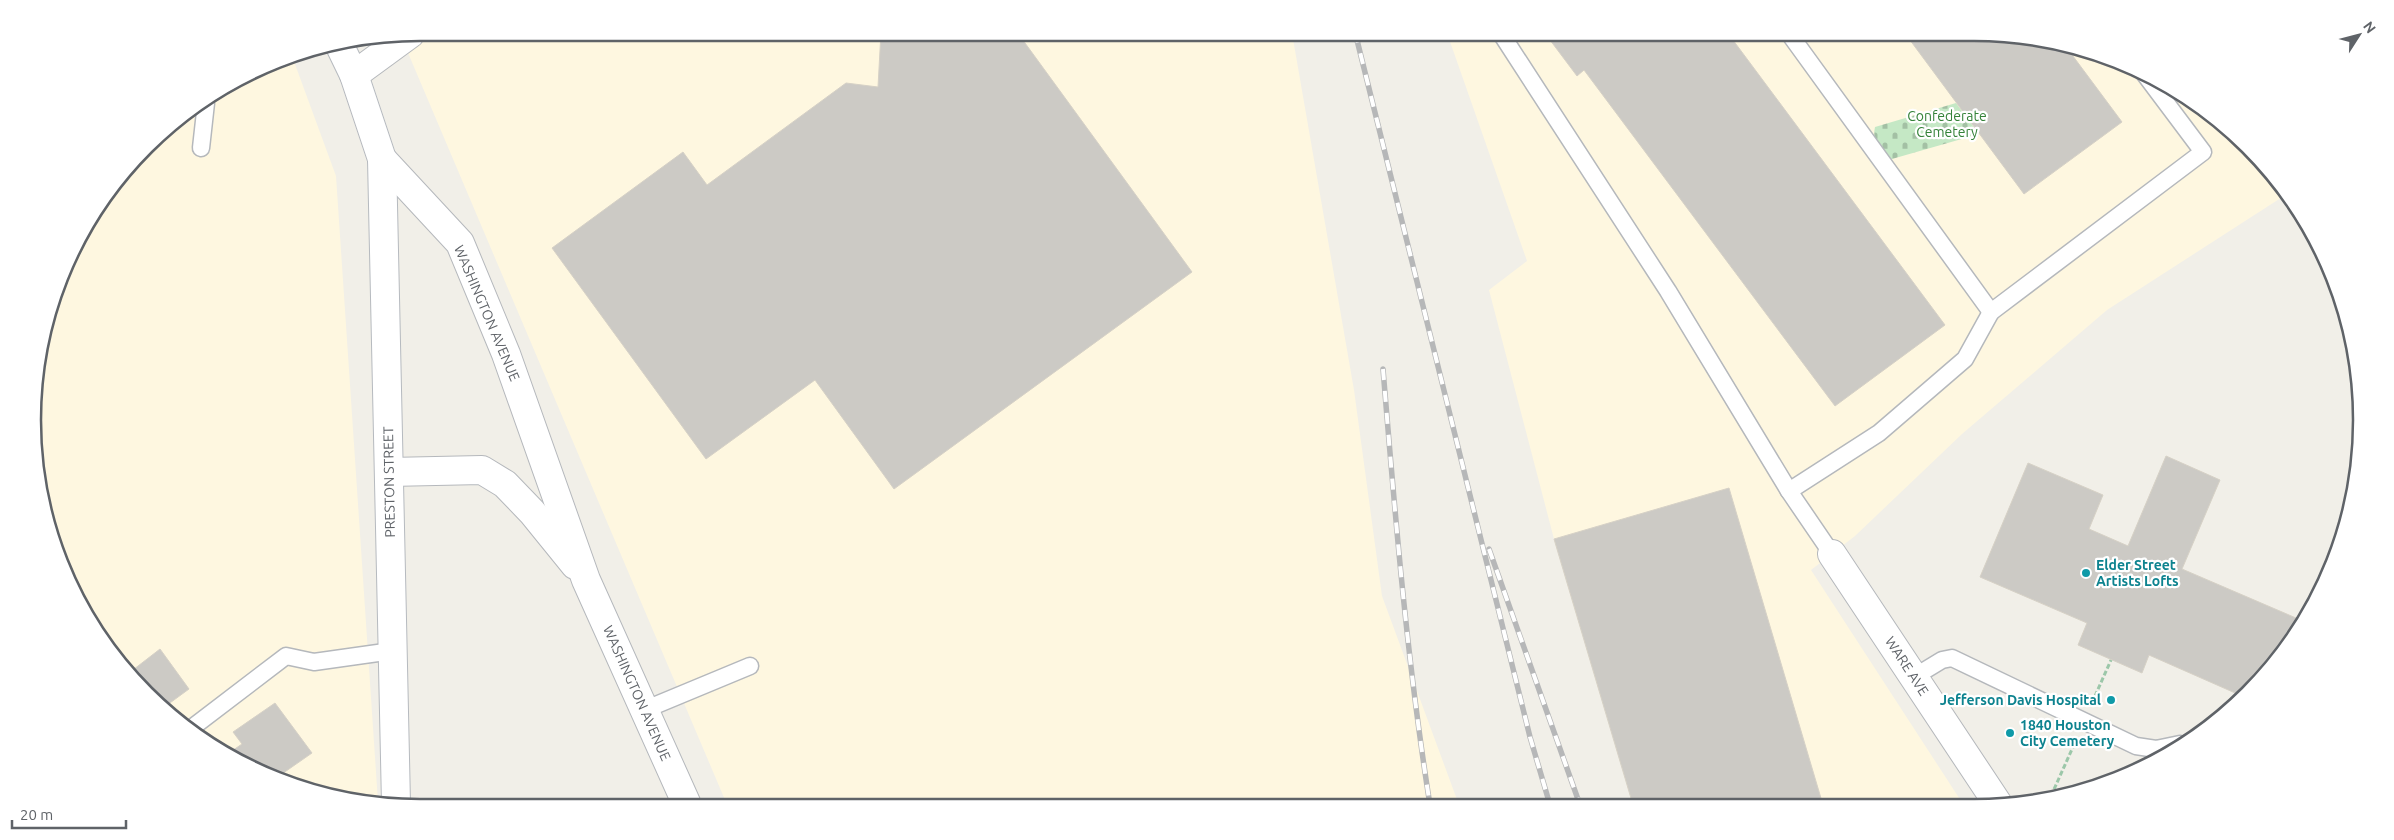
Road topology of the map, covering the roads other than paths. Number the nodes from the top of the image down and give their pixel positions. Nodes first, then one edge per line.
1 (1506, 41) edge
2 (1795, 41) edge
3 (399, 42) edge
4 (342, 50) edge
5 (354, 75) junction
6 (2154, 87) edge
7 (205, 108) edge
8 (201, 148) dead end
9 (382, 159) junction
10 (1991, 312) junction
11 (389, 472) junction
12 (1789, 491) junction
13 (1832, 554) joint
14 (586, 580) junction
15 (392, 651) junction
16 (750, 666) dead end
17 (1914, 678) junction
18 (644, 710) junction
19 (196, 725) edge
20 (2164, 747) edge
21 (396, 798) edge
22 (1994, 798) edge
23 (684, 799) edge

1 - 12 lane
2 - 10 lane
3 - 5 street
4 - 5 street, WASHINGTON AVENUE
5 - 9 street, WASHINGTON AVENUE
6 - 10 lane
7 - 8 lane
9 - 11 street, PRESTON STREET
9 - 14 street, WASHINGTON AVENUE
10 - 12 lane
11 - 14 street, WASHINGTON AVENUE
11 - 15 street, PRESTON STREET
12 - 13 lane
13 - 17 street, WARE AVE
14 - 18 street, WASHINGTON AVENUE
15 - 19 lane
15 - 21 street, PRESTON STREET
16 - 18 lane
17 - 20 lane
17 - 22 street, WARE AVE
18 - 23 street, WASHINGTON AVENUE

